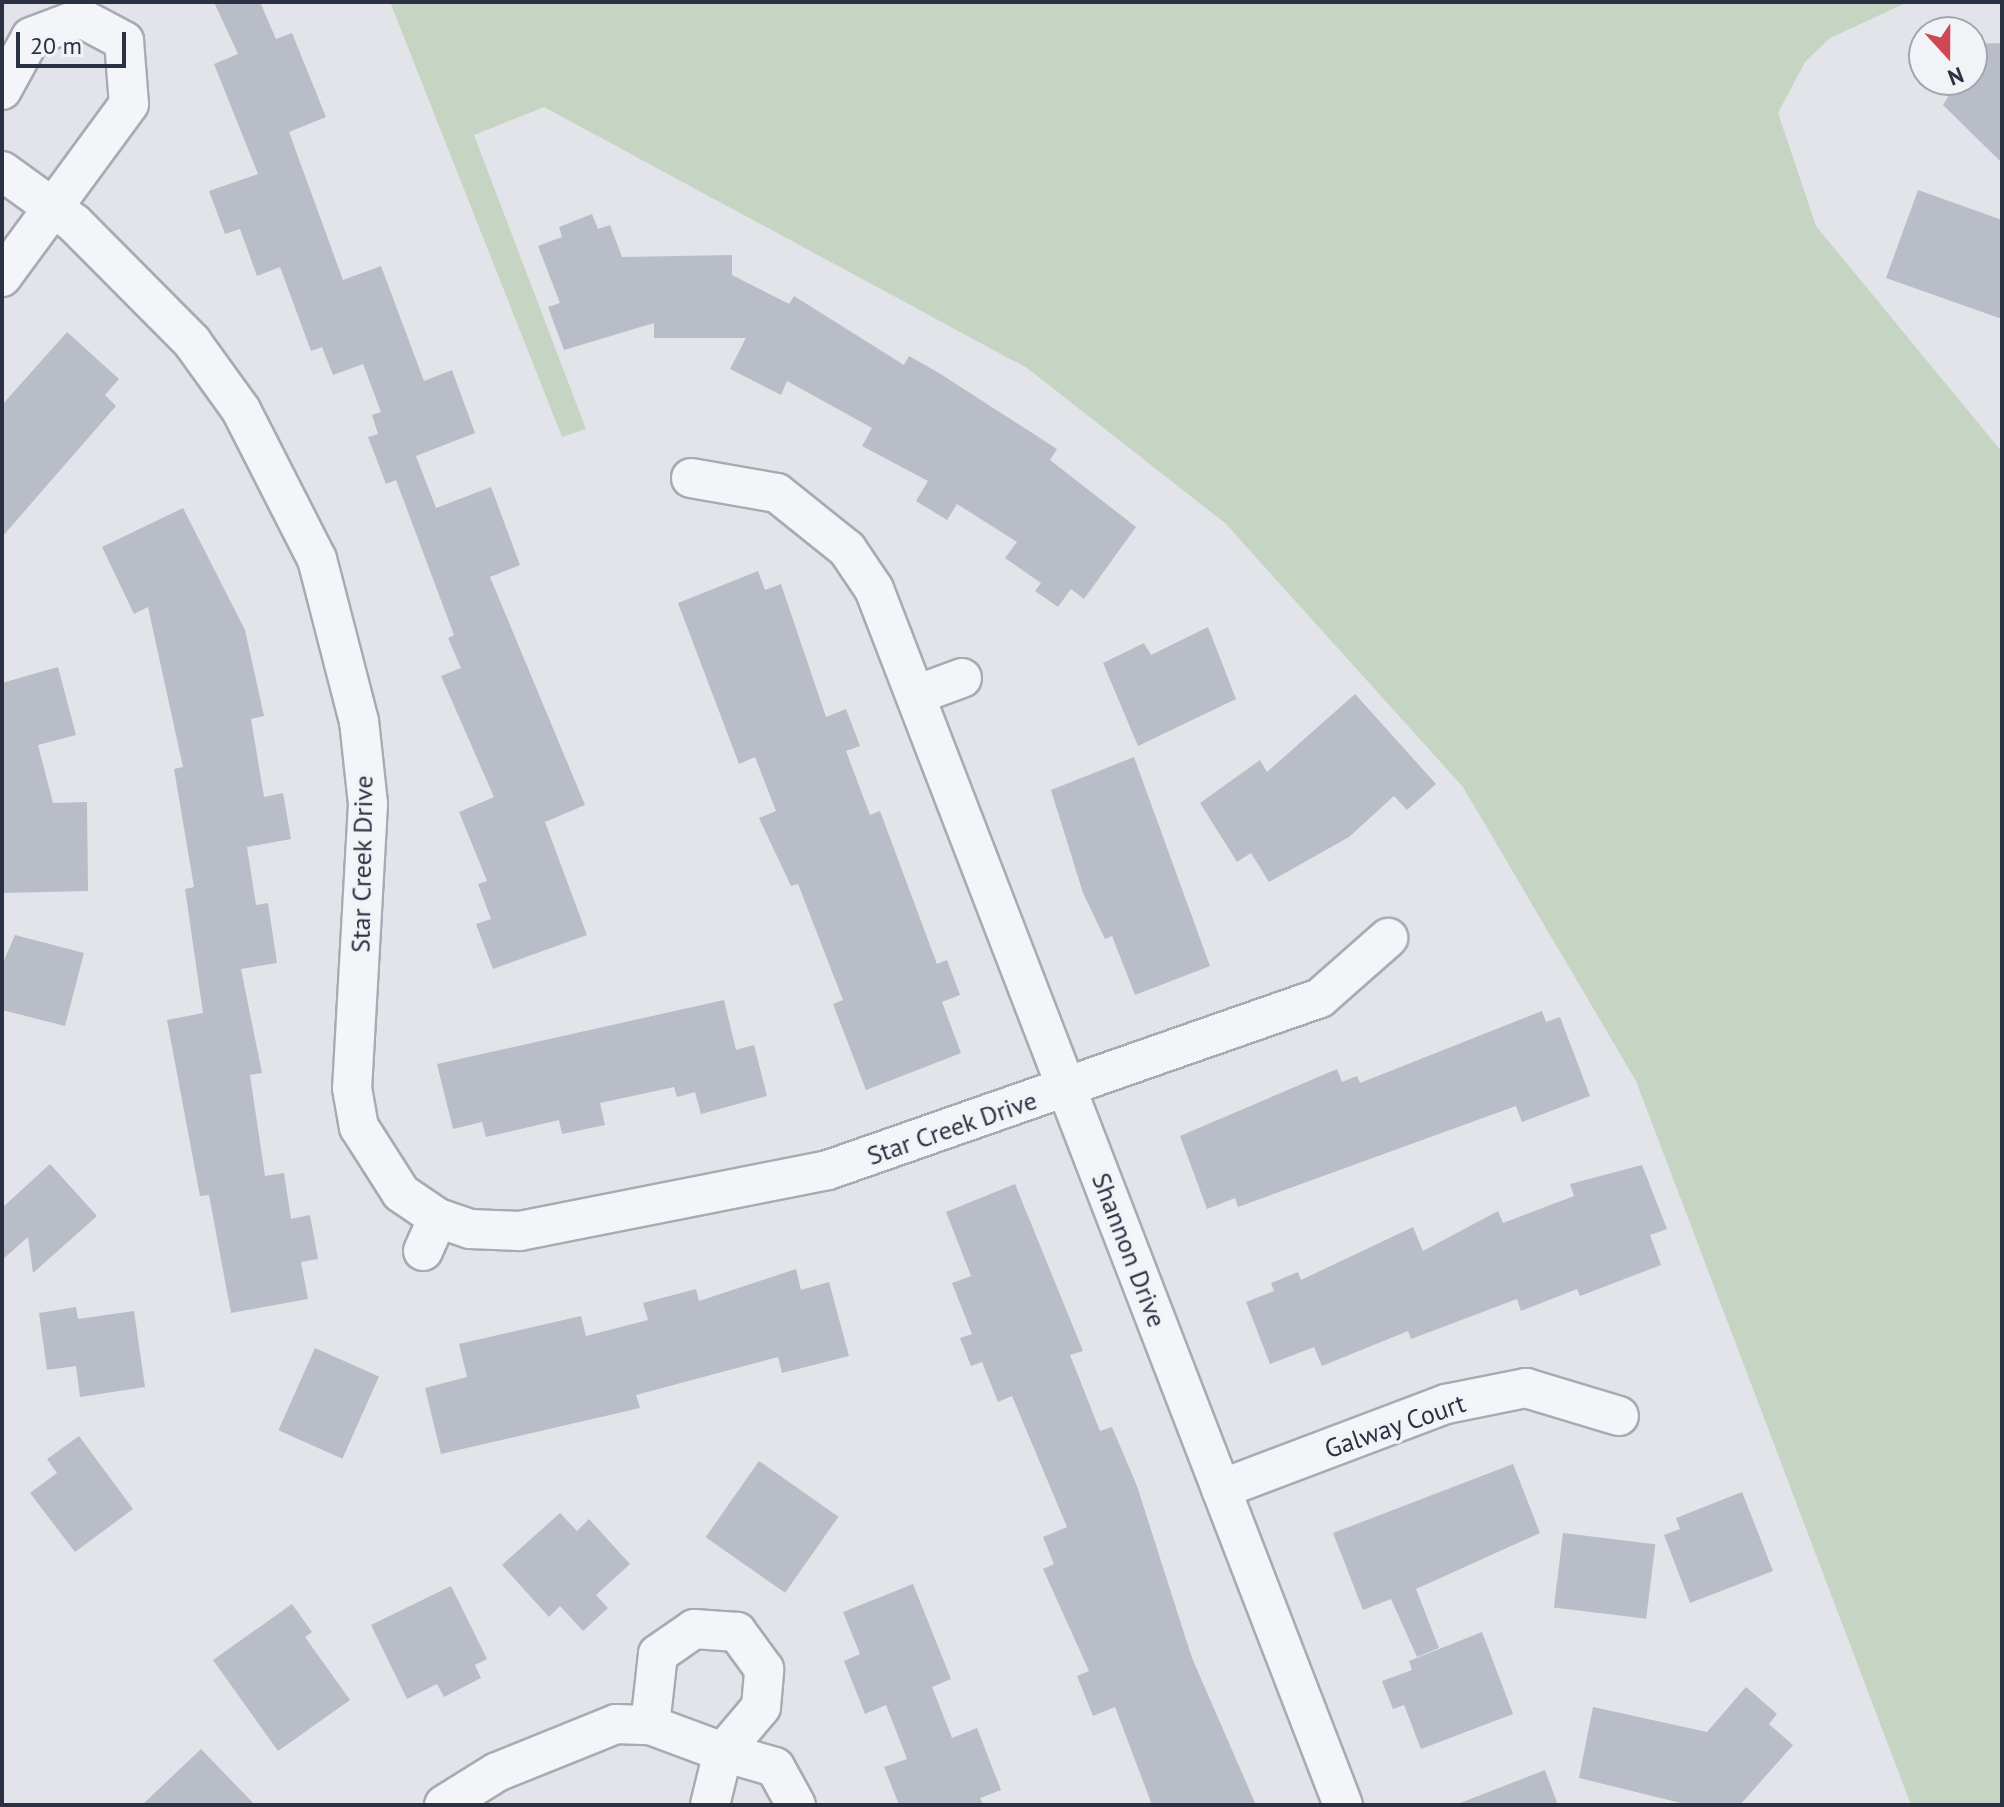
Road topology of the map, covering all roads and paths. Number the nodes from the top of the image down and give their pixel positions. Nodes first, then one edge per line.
1 (2, 90) edge
2 (2, 171) edge
3 (56, 209) junction
4 (2, 277) edge
5 (691, 478) dead end
6 (962, 678) dead end
7 (916, 695) junction
8 (1388, 938) dead end
9 (1066, 1087) junction
10 (1619, 1416) dead end
11 (1221, 1489) junction
12 (650, 1725) junction
13 (723, 1752) junction
14 (444, 1805) edge
15 (710, 1805) edge
16 (796, 1805) edge
17 (1343, 1805) edge

1 - 3 street
2 - 3 street, Star Creek Drive
3 - 4 street
3 - 9 street, Star Creek Drive
5 - 7 street, Shannon Drive
6 - 7 street
7 - 9 street, Shannon Drive
8 - 9 street, Star Creek Drive
9 - 11 street, Shannon Drive
10 - 11 street, Galway Court
11 - 17 street, Shannon Drive
12 - 13 street
12 - 13 street
12 - 14 street
13 - 15 street
13 - 16 street

